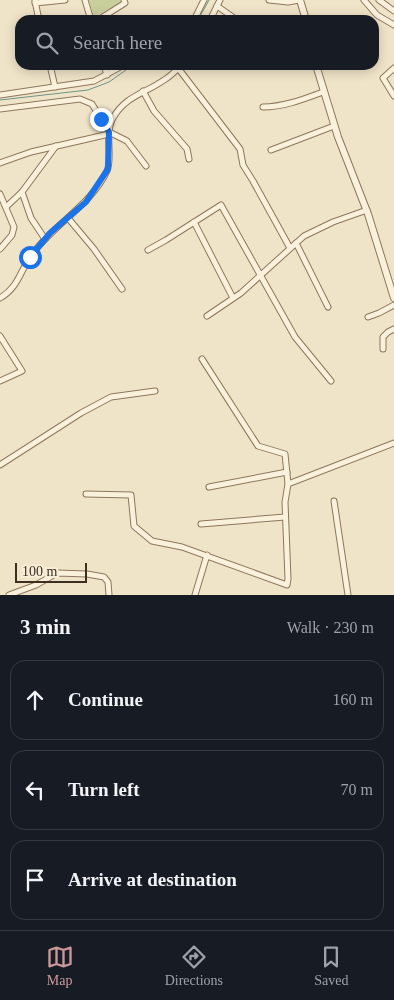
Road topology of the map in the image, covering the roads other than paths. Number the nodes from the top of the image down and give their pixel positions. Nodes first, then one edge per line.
1 (65, 0) edge
2 (85, 0) edge
3 (124, 0) edge
4 (203, 0) edge
5 (220, 0) edge
6 (269, 0) edge
7 (299, 0) edge
8 (364, 0) edge
9 (35, 1) edge
10 (382, 1) edge
11 (217, 6) junction
12 (394, 11) edge
13 (38, 15) edge
14 (90, 15) edge
15 (106, 15) edge
16 (196, 15) edge
17 (212, 15) edge
18 (230, 15) edge
19 (304, 15) edge
20 (377, 15) edge
21 (379, 16) edge
22 (385, 20) junction
23 (394, 25) edge
24 (394, 32) edge
25 (394, 68) edge
26 (51, 70) edge
27 (106, 70) edge
28 (116, 70) edge
29 (177, 70) edge
30 (182, 70) edge
31 (317, 70) edge
32 (107, 75) junction
33 (55, 87) junction
34 (143, 91) junction
35 (323, 92) junction
36 (0, 95) edge
37 (394, 96) edge
38 (263, 107) dead end
39 (0, 109) edge
40 (334, 126) junction
41 (109, 133) junction
42 (56, 146) junction
43 (271, 150) dead end
44 (189, 159) dead end
45 (0, 163) edge
46 (146, 166) dead end
47 (22, 192) junction
48 (0, 194) edge
49 (6, 207) junction
50 (367, 210) junction
51 (68, 218) junction
52 (194, 222) junction
53 (45, 239) junction
54 (296, 243) junction
55 (290, 248) junction
56 (0, 249) edge
57 (148, 250) dead end
58 (260, 276) junction
59 (122, 289) dead end
60 (0, 298) edge
61 (233, 298) junction
62 (394, 298) edge
63 (394, 305) edge
64 (328, 307) dead end
65 (207, 316) dead end
66 (368, 317) dead end
67 (394, 329) edge
68 (0, 336) edge
69 (383, 349) dead end
70 (202, 360) dead end
71 (331, 381) dead end
72 (0, 382) edge
73 (155, 391) dead end
74 (394, 443) edge
75 (0, 465) edge
76 (287, 472) junction
77 (288, 484) junction
78 (209, 487) dead end
79 (86, 494) dead end
80 (334, 501) dead end
81 (285, 517) junction
82 (201, 524) dead end
83 (207, 555) junction
84 (9, 595) edge
85 (109, 595) edge
86 (195, 595) edge
87 (348, 595) edge

1 - 9 street
2 - 14 street
3 - 15 street
4 - 16 street
5 - 11 street
6 - 7 street
7 - 19 street
8 - 20 street
9 - 13 street
10 - 12 street
11 - 17 street
11 - 18 street
21 - 22 street
22 - 23 street
22 - 24 street
25 - 37 street
26 - 33 street
27 - 32 street
28 - 32 street
29 - 34 street
30 - 55 street
31 - 35 street
32 - 33 street
33 - 36 street
34 - 41 street
34 - 44 street
35 - 38 street
35 - 40 street
39 - 41 street
40 - 43 street
40 - 50 street
41 - 42 street
41 - 46 street
41 - 51 street
42 - 45 street
42 - 47 street
47 - 49 street
47 - 53 street
48 - 49 street
49 - 56 street
50 - 54 street
50 - 62 street
51 - 53 street
51 - 59 street
52 - 57 street
52 - 58 street
52 - 61 street
53 - 60 street
54 - 55 street
54 - 64 street
55 - 58 street
58 - 61 street
58 - 71 street
61 - 65 street
63 - 66 street
67 - 69 street
68 - 72 street
70 - 76 street
73 - 75 street
74 - 77 street
76 - 77 street
76 - 78 street
77 - 81 street
79 - 83 street
80 - 87 street
81 - 82 street
81 - 83 street
83 - 86 street
84 - 85 street

